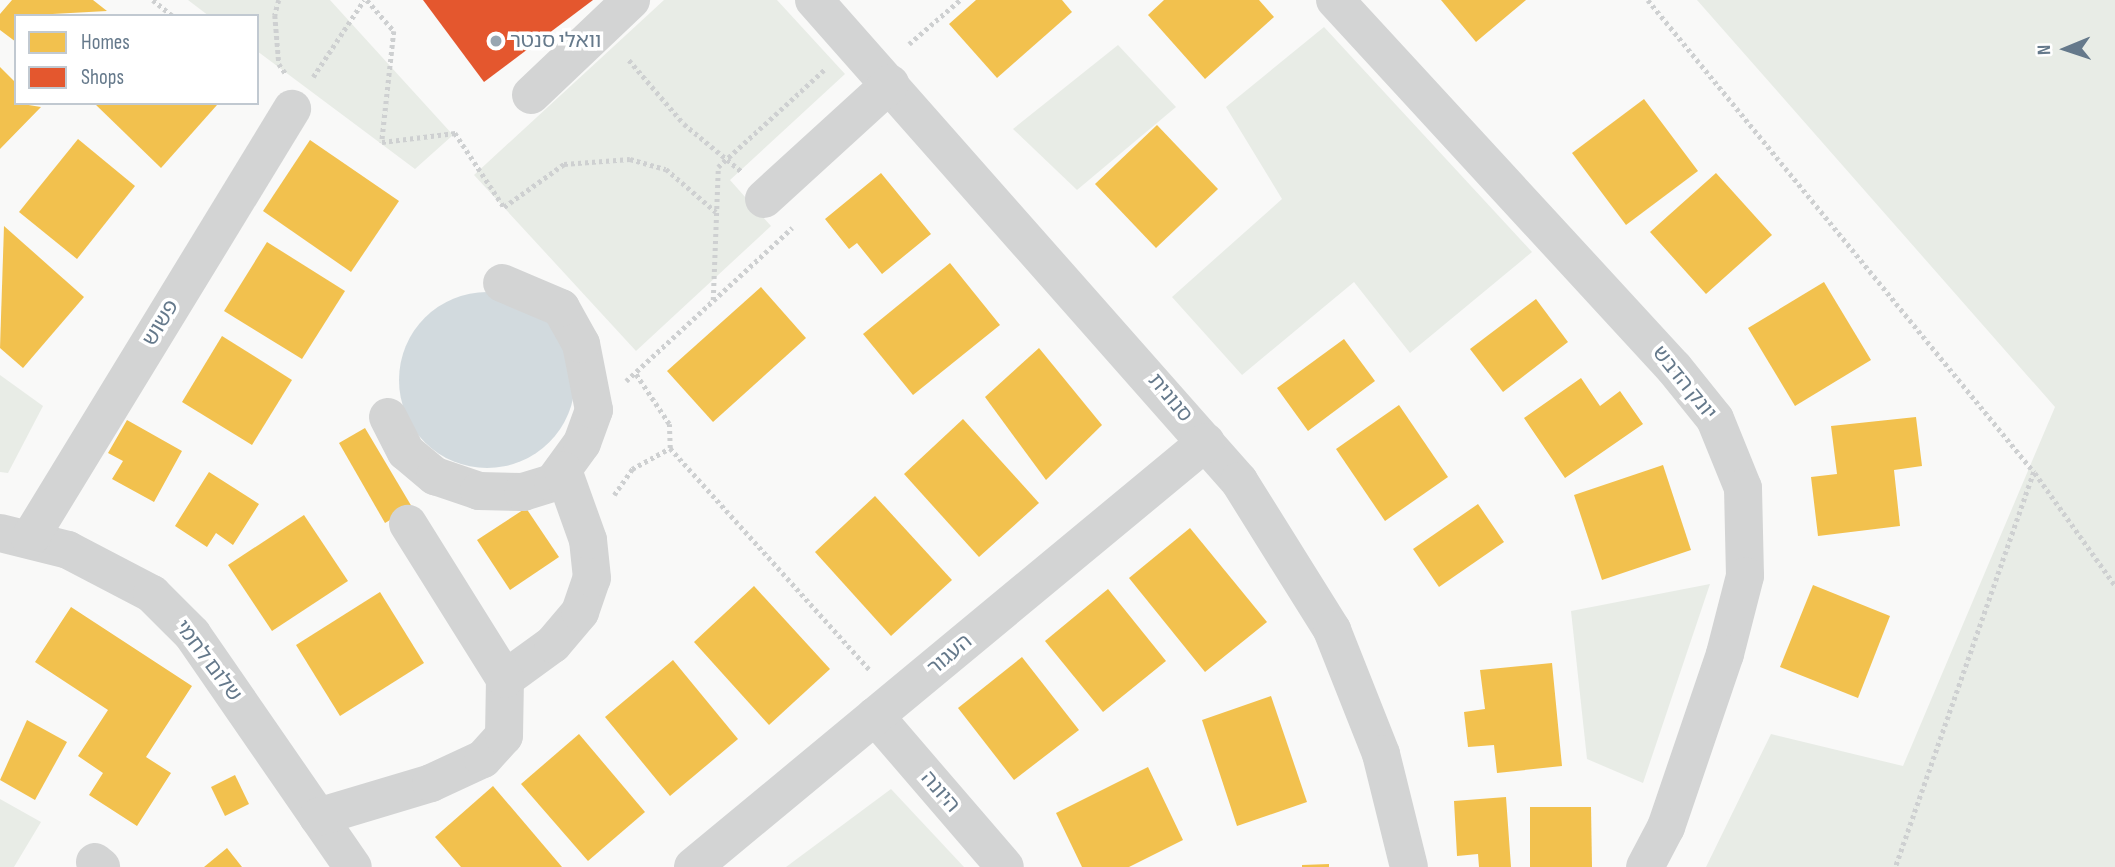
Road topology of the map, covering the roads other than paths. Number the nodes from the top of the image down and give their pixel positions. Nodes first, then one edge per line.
1 (631, 0) edge
2 (814, 0) edge
3 (1335, 0) edge
4 (890, 84) junction
5 (531, 94) dead end
6 (296, 102) road end
7 (764, 199) road end
8 (502, 283) dead end
9 (388, 417) dead end
10 (1206, 442) junction
11 (563, 470) junction
12 (408, 524) dead end
13 (15, 535) edge
14 (505, 678) junction
15 (886, 708) junction
16 (318, 817) junction
17 (353, 867) edge
18 (693, 867) edge
19 (1005, 867) edge
20 (1409, 867) edge
21 (1645, 867) edge

1 - 5 street
2 - 4 street, סנונית
3 - 21 street, יונק הדבש
4 - 7 street
4 - 10 street, סנונית
6 - 13 street, פשוש
8 - 11 street
9 - 11 street
10 - 15 street, העגור
10 - 20 street, סנונית
11 - 14 street
12 - 14 street
13 - 16 street, שלום לחמי
14 - 16 street
15 - 18 street, העגור
15 - 19 street, היונה
16 - 17 street, שלום לחמי

